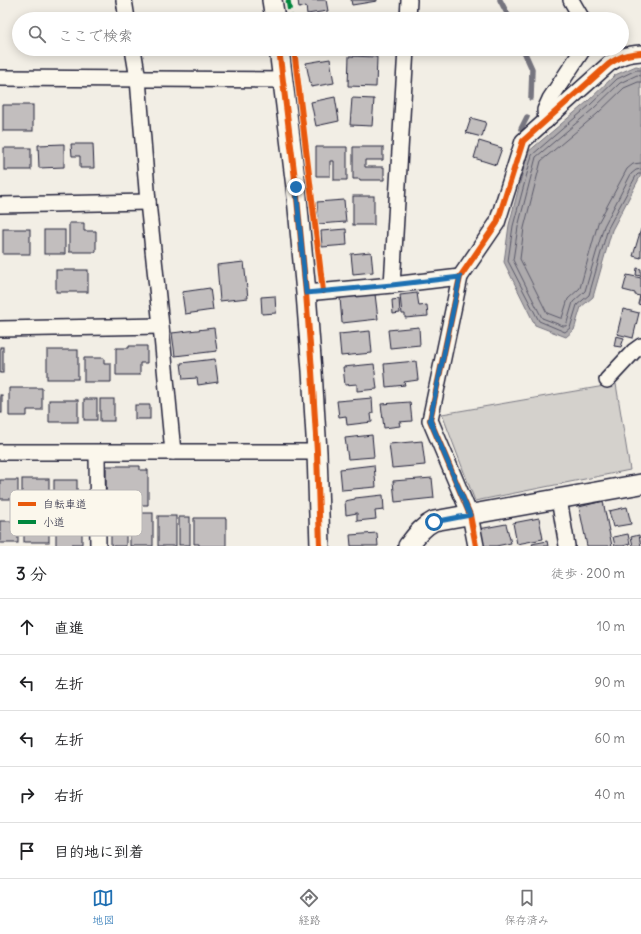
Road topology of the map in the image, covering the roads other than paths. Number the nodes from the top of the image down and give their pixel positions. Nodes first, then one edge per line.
1 (124, 0) edge
2 (272, 0) edge
3 (409, 0) edge
4 (571, 0) edge
5 (127, 12) edge
6 (274, 12) edge
7 (408, 12) edge
8 (578, 12) edge
9 (641, 53) edge
10 (629, 54) edge
11 (134, 56) edge
12 (280, 56) edge
13 (406, 56) edge
14 (578, 56) edge
15 (623, 56) edge
16 (0, 78) edge
17 (138, 79) junction
18 (283, 80) junction
19 (546, 121) junction
20 (148, 202) junction
21 (0, 205) edge
22 (460, 277) junction
23 (392, 285) junction
24 (306, 293) junction
25 (161, 326) junction
26 (0, 329) edge
27 (641, 346) edge
28 (608, 380) dead end
29 (0, 452) edge
30 (174, 452) junction
31 (317, 452) junction
32 (97, 453) junction
33 (641, 484) edge
34 (97, 490) edge
35 (559, 499) junction
36 (470, 515) junction
37 (98, 536) edge
38 (98, 546) edge
39 (320, 546) edge
40 (408, 546) edge
41 (476, 546) edge
42 (567, 546) edge

1 - 5 street
2 - 6 street
3 - 7 street
4 - 8 street
9 - 10 street
11 - 17 street
12 - 18 street
13 - 23 street
14 - 19 street
15 - 19 street
16 - 17 street
17 - 18 street
17 - 20 street
18 - 24 street
19 - 22 street
20 - 21 street
20 - 25 street
22 - 23 street
22 - 36 street
23 - 24 street
24 - 31 street
25 - 26 street
25 - 30 street
27 - 28 street
29 - 32 street
30 - 31 street
30 - 32 street
31 - 39 street
32 - 34 street
33 - 35 street
35 - 36 street
35 - 42 street
36 - 40 street
36 - 41 street
37 - 38 street

